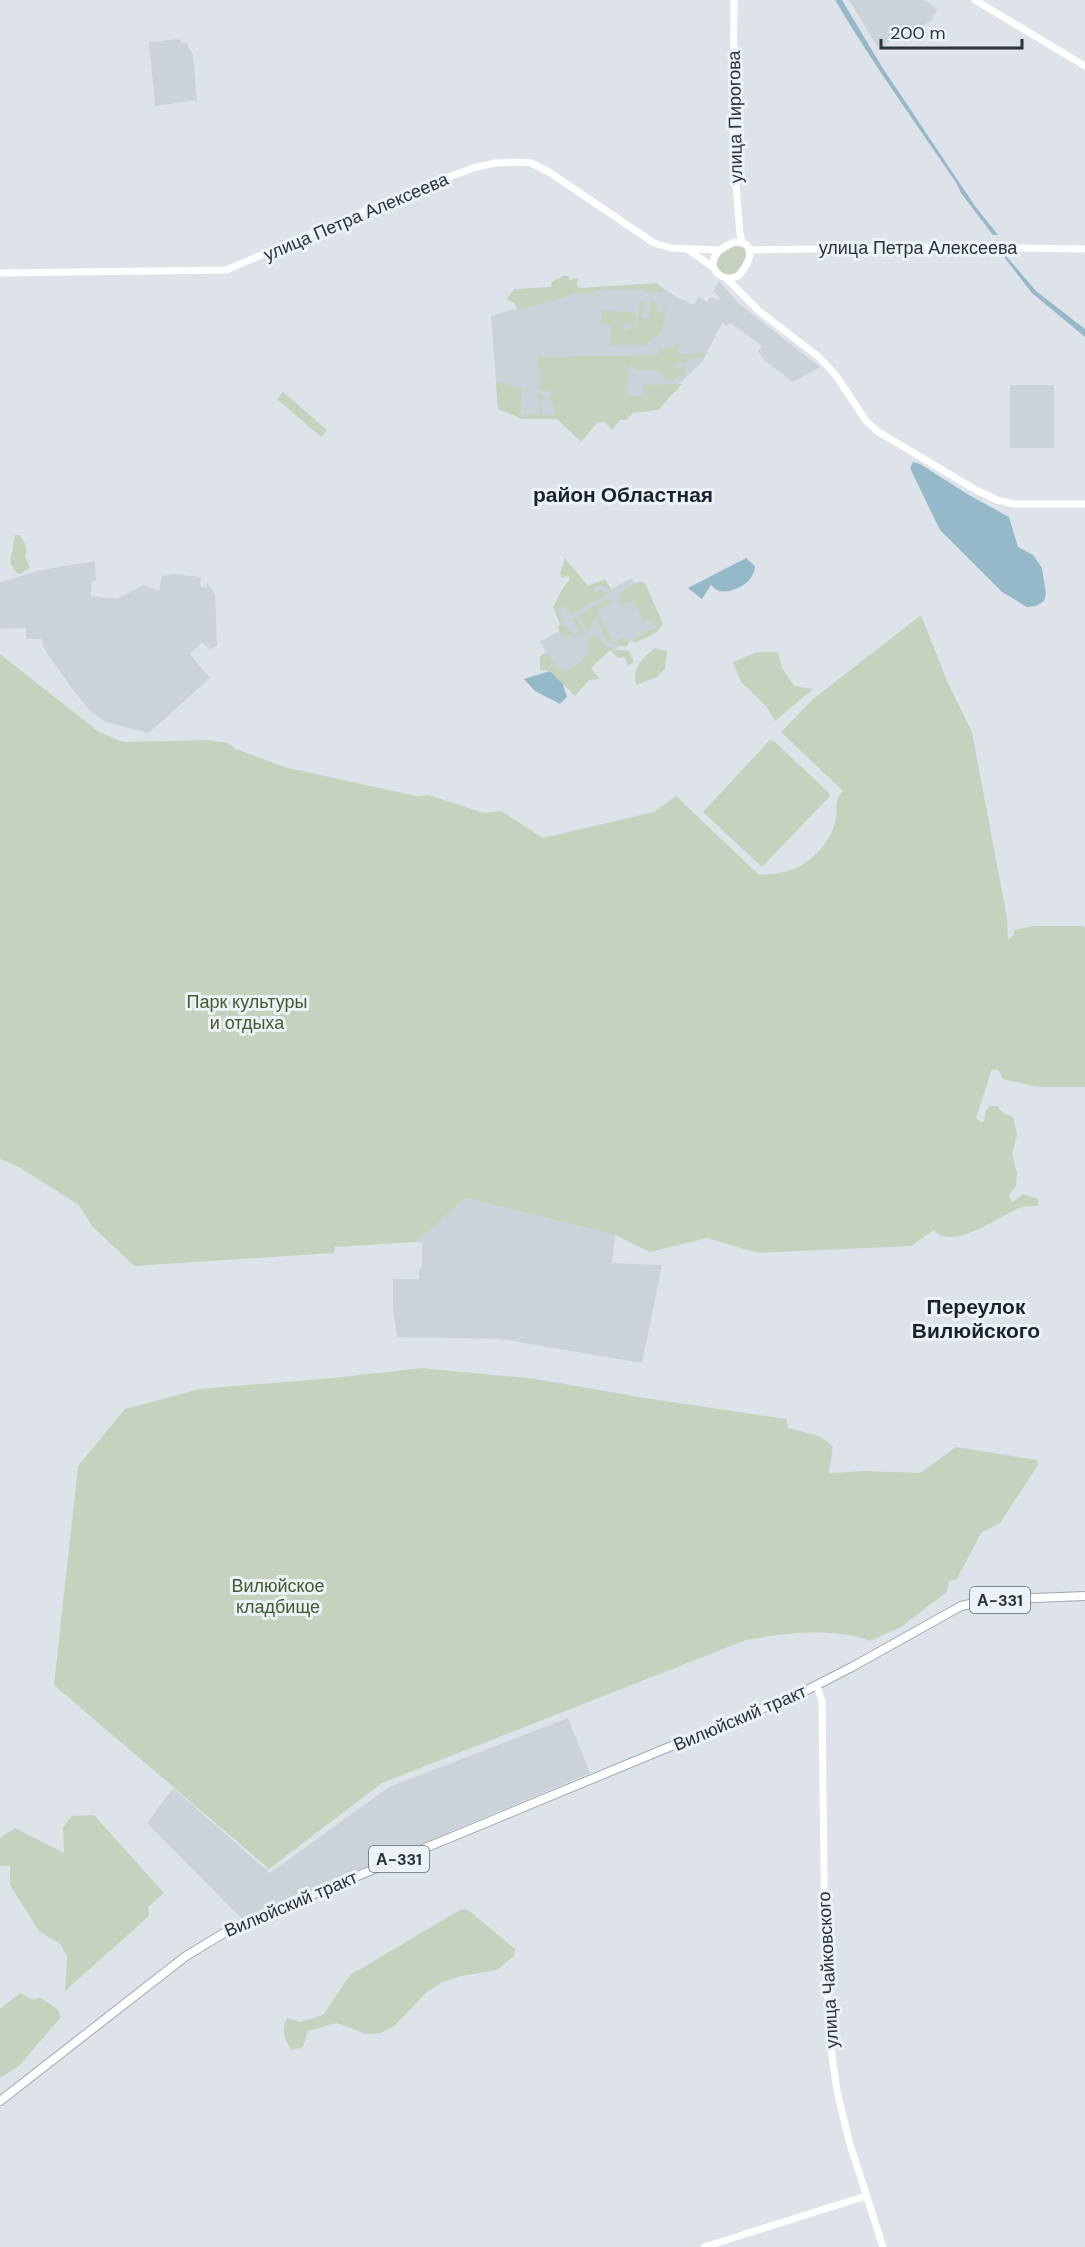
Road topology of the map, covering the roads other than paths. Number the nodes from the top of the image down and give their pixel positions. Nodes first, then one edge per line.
1 (734, 0) edge
2 (975, 0) edge
3 (1085, 66) edge
4 (740, 234) junction
5 (734, 242) junction
6 (743, 243) junction
7 (687, 249) junction
8 (1085, 249) edge
9 (719, 250) junction
10 (750, 250) junction
11 (714, 268) junction
12 (0, 273) edge
13 (738, 276) junction
14 (727, 279) junction
15 (736, 289) junction
16 (1085, 504) edge
17 (1085, 1596) edge
18 (818, 1686) junction
19 (0, 2101) edge
20 (866, 2196) junction
21 (704, 2247) edge
22 (883, 2247) edge

1 - 4 street, улица Пирогова
2 - 3 street
4 - 5 street
4 - 6 street, улица Пирогова
5 - 6 street
5 - 9 street
6 - 10 street
7 - 9 street, улица Петра Алексеева
7 - 11 street, улица Петра Алексеева
7 - 12 street, улица Петра Алексеева
8 - 10 street, улица Петра Алексеева
9 - 11 street
10 - 13 street
11 - 14 street
13 - 14 street
13 - 15 street
14 - 15 street
15 - 16 street
17 - 18 main road, А-331
18 - 19 main road, Вилюйский тракт / А-331
18 - 20 street, улица Чайковского
20 - 21 street
20 - 22 street, улица Чайковского

